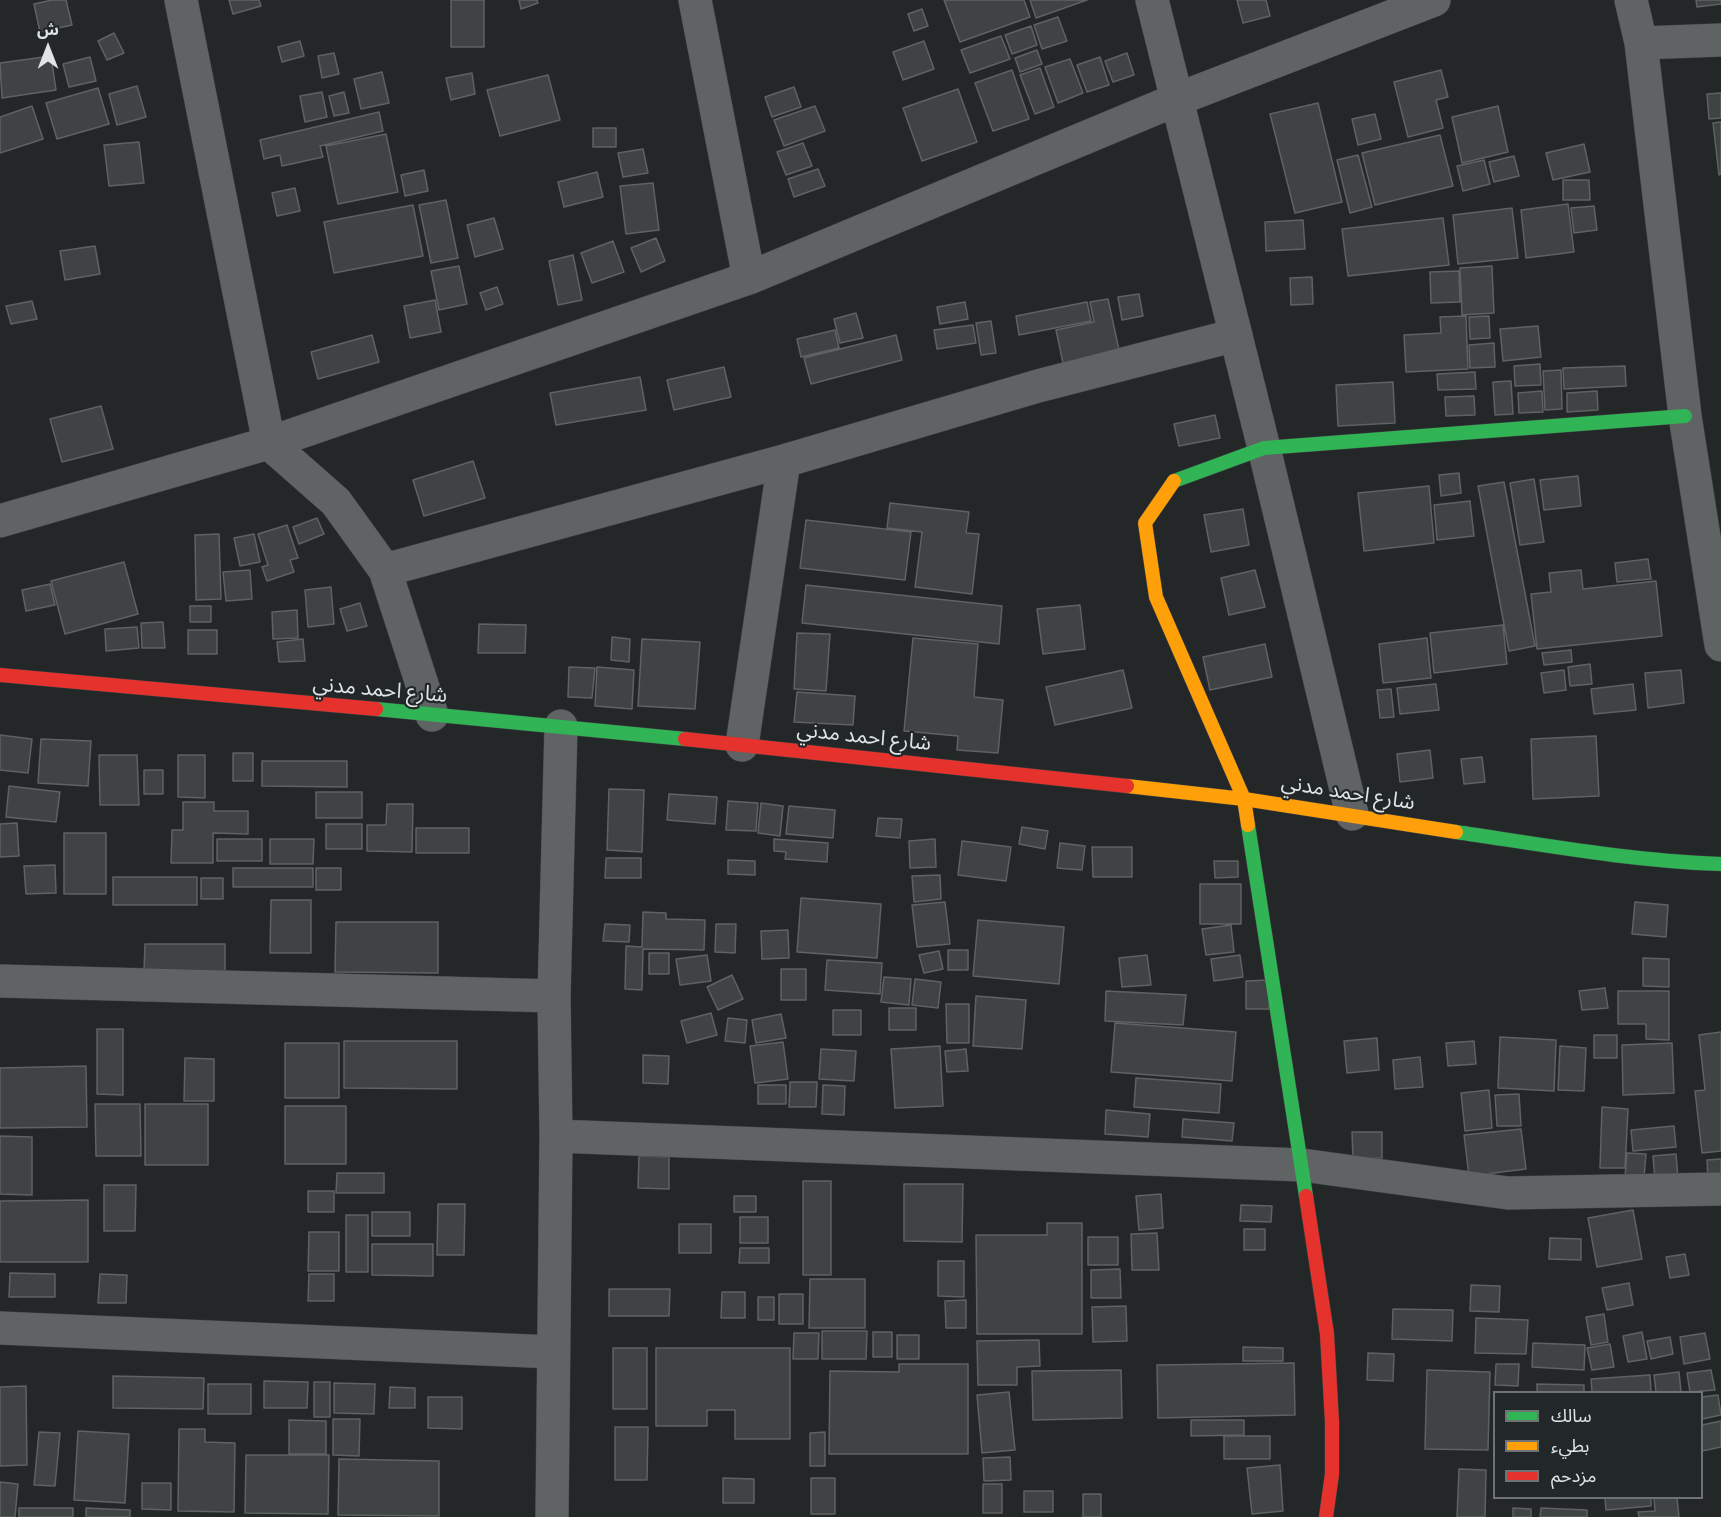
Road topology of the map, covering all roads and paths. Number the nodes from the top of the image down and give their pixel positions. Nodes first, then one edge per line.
1 (181, 0) edge
2 (695, 0) edge
3 (1152, 0) edge
4 (1434, 0) edge
5 (1631, 0) edge
6 (1721, 40) edge
7 (1641, 43) junction
8 (1178, 99) junction
9 (749, 278) junction
10 (1236, 335) junction
11 (1685, 416) junction
12 (269, 443) junction
13 (1264, 448) junction
14 (784, 461) junction
15 (1707, 472) edge
16 (0, 522) edge
17 (385, 570) junction
18 (1721, 645) edge
19 (0, 675) edge
20 (432, 715) junction
21 (561, 726) junction
22 (742, 745) junction
23 (1244, 799) junction
24 (1352, 814) junction
25 (1721, 864) edge
26 (0, 981) edge
27 (554, 996) junction
28 (556, 1136) junction
29 (1302, 1165) junction
30 (1721, 1190) edge
31 (0, 1328) edge
32 (553, 1352) junction
33 (552, 1517) edge
34 (1326, 1517) edge

1 - 12 street
2 - 9 street
3 - 8 street
4 - 8 street
5 - 7 street
6 - 7 street
7 - 11 street
8 - 9 street
8 - 10 street
9 - 12 street
10 - 13 street
10 - 14 street
11 - 13 street
11 - 15 street
12 - 16 street
12 - 17 street
13 - 23 street
13 - 24 street
14 - 17 street
14 - 22 street
15 - 18 street
17 - 20 street
19 - 20 street, شارع احمد مدني
20 - 21 street, شارع احمد مدني
21 - 22 street, شارع احمد مدني
21 - 27 street
22 - 23 street, شارع احمد مدني
23 - 24 street, شارع احمد مدني
23 - 29 street
24 - 25 street, شارع احمد مدني
26 - 27 street
27 - 28 street
28 - 29 street
28 - 32 street
29 - 30 street
29 - 34 street
31 - 32 street
32 - 33 street

